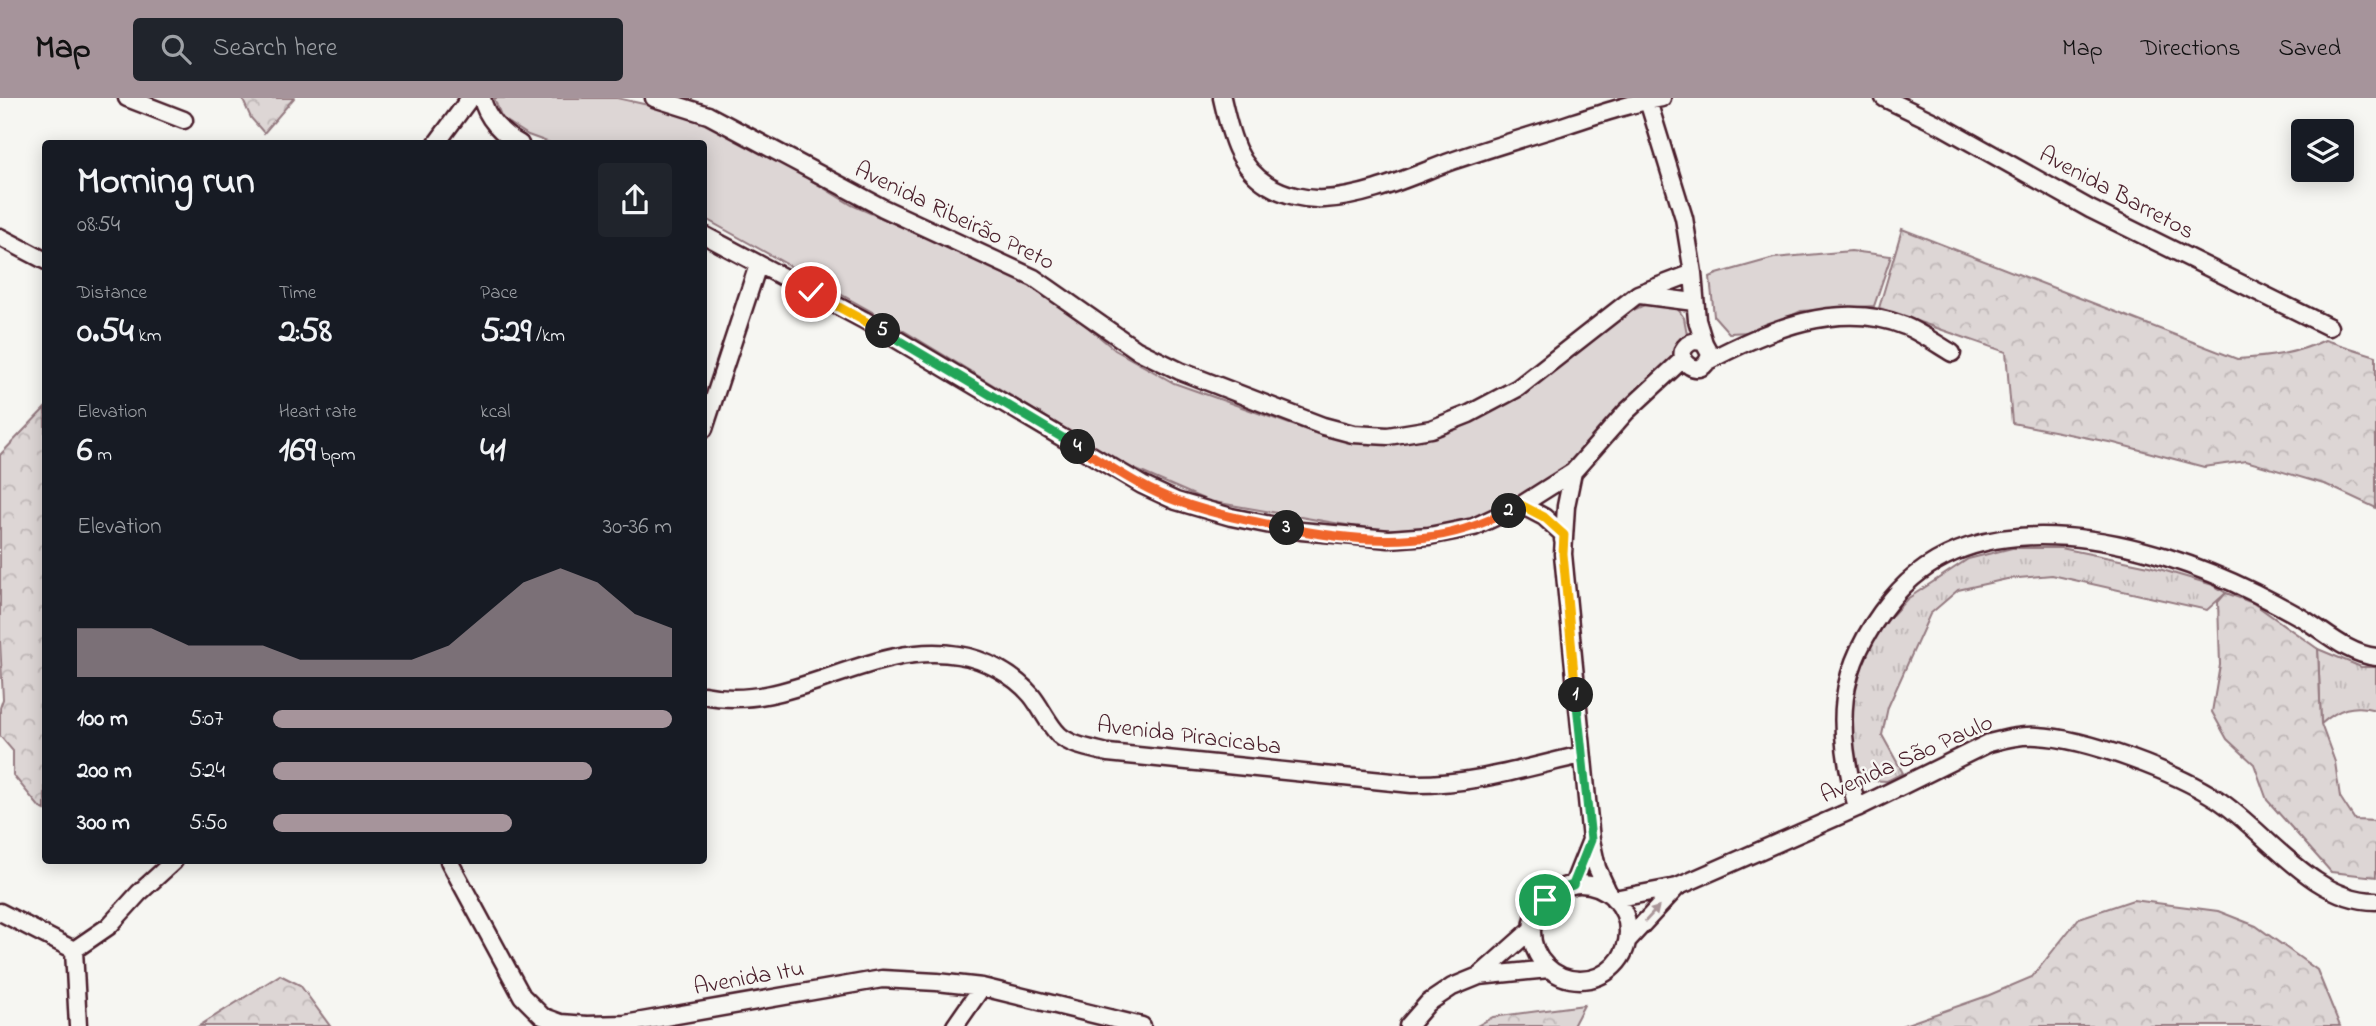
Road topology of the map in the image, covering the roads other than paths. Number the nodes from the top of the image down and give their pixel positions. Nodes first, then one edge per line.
1 (127, 98) edge
2 (470, 98) edge
3 (482, 98) edge
4 (654, 98) edge
5 (1222, 98) edge
6 (1885, 98) edge
7 (1655, 99) edge
8 (184, 120) dead end
9 (439, 140) edge
10 (515, 140) edge
11 (0, 237) edge
12 (707, 237) edge
13 (42, 259) edge
14 (758, 265) junction
15 (1693, 273) junction
16 (1638, 294) junction
17 (1694, 302) junction
18 (2329, 327) dead end
19 (1698, 353) junction
20 (1952, 353) dead end
21 (707, 420) edge
22 (1573, 472) junction
23 (1521, 505) junction
24 (1563, 554) junction
25 (2376, 657) edge
26 (707, 696) edge
27 (1581, 755) junction
28 (1857, 808) junction
29 (1591, 840) junction
30 (171, 864) edge
31 (451, 864) edge
32 (1573, 885) junction
33 (1677, 887) junction
34 (1611, 896) junction
35 (2376, 901) edge
36 (0, 912) edge
37 (1532, 929) junction
38 (1628, 940) junction
39 (75, 950) junction
40 (1549, 968) junction
41 (1479, 976) junction
42 (982, 987) junction
43 (78, 1026) edge
44 (955, 1026) edge
45 (1142, 1026) edge
46 (1408, 1026) edge

1 - 8 street
2 - 9 street
3 - 10 street
4 - 16 street, Avenida Ribeirão Preto
5 - 7 street
6 - 18 street, Avenida Barretos
7 - 15 street
11 - 13 street
12 - 14 street
14 - 21 street
14 - 23 street
15 - 16 street, Avenida Ribeirão Preto
15 - 17 street
16 - 17 street
17 - 19 street
19 - 20 street
19 - 22 street
22 - 23 street
22 - 24 street
23 - 24 street
24 - 27 street
25 - 28 street
26 - 27 street, Avenida Piracicaba
27 - 29 street
28 - 33 street, Avenida São Paulo
28 - 35 street, Avenida São Paulo
29 - 32 street
29 - 34 street
30 - 39 street
31 - 42 street, Avenida Itu
32 - 34 street
32 - 37 street
33 - 34 street, Avenida São Paulo
38 -> 33 street, Avenida São Paulo
34 - 38 street
36 - 39 street
37 - 40 street
37 - 41 street
38 - 40 street
39 - 43 street
40 - 41 street
41 - 46 street
42 - 44 street
42 - 45 street, Avenida Itu

